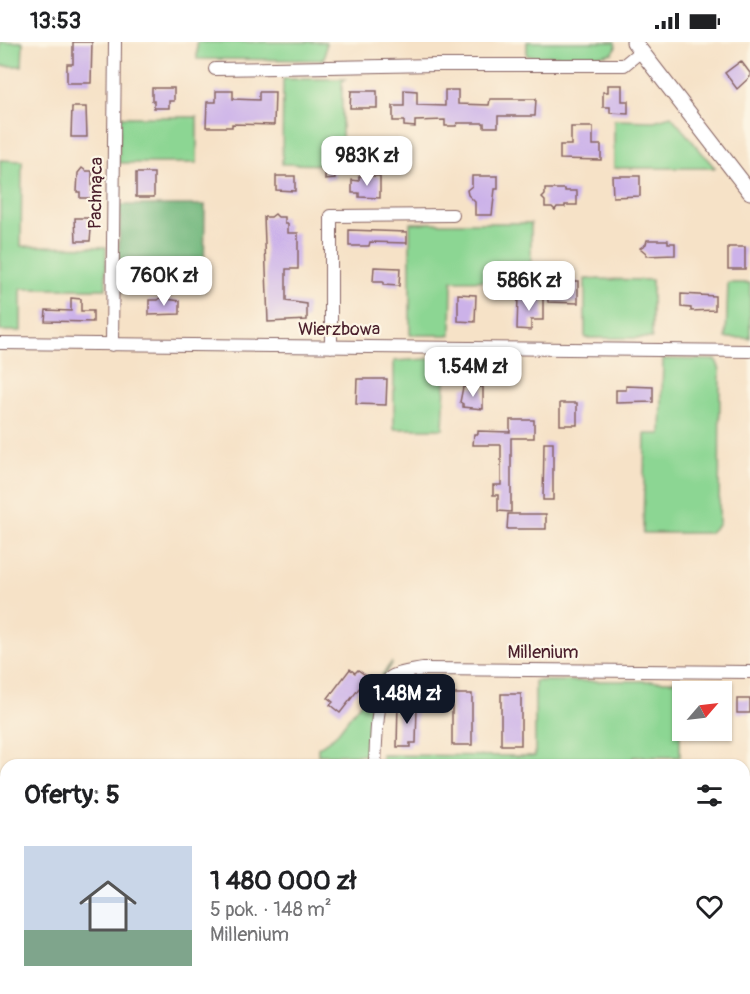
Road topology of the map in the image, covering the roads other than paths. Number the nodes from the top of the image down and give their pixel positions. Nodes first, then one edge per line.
1 (115, 42) edge
2 (637, 47) edge
3 (215, 69) dead end
4 (750, 192) edge
5 (453, 215) dead end
6 (0, 343) edge
7 (112, 345) junction
8 (331, 347) junction
9 (750, 351) edge
10 (750, 672) edge
11 (375, 759) edge

1 - 7 street, Pachnąca
2 - 3 street
2 - 4 street
5 - 8 street
6 - 7 street, Wierzbowa
7 - 8 street, Wierzbowa
8 - 9 street, Wierzbowa
10 - 11 street, Millenium

